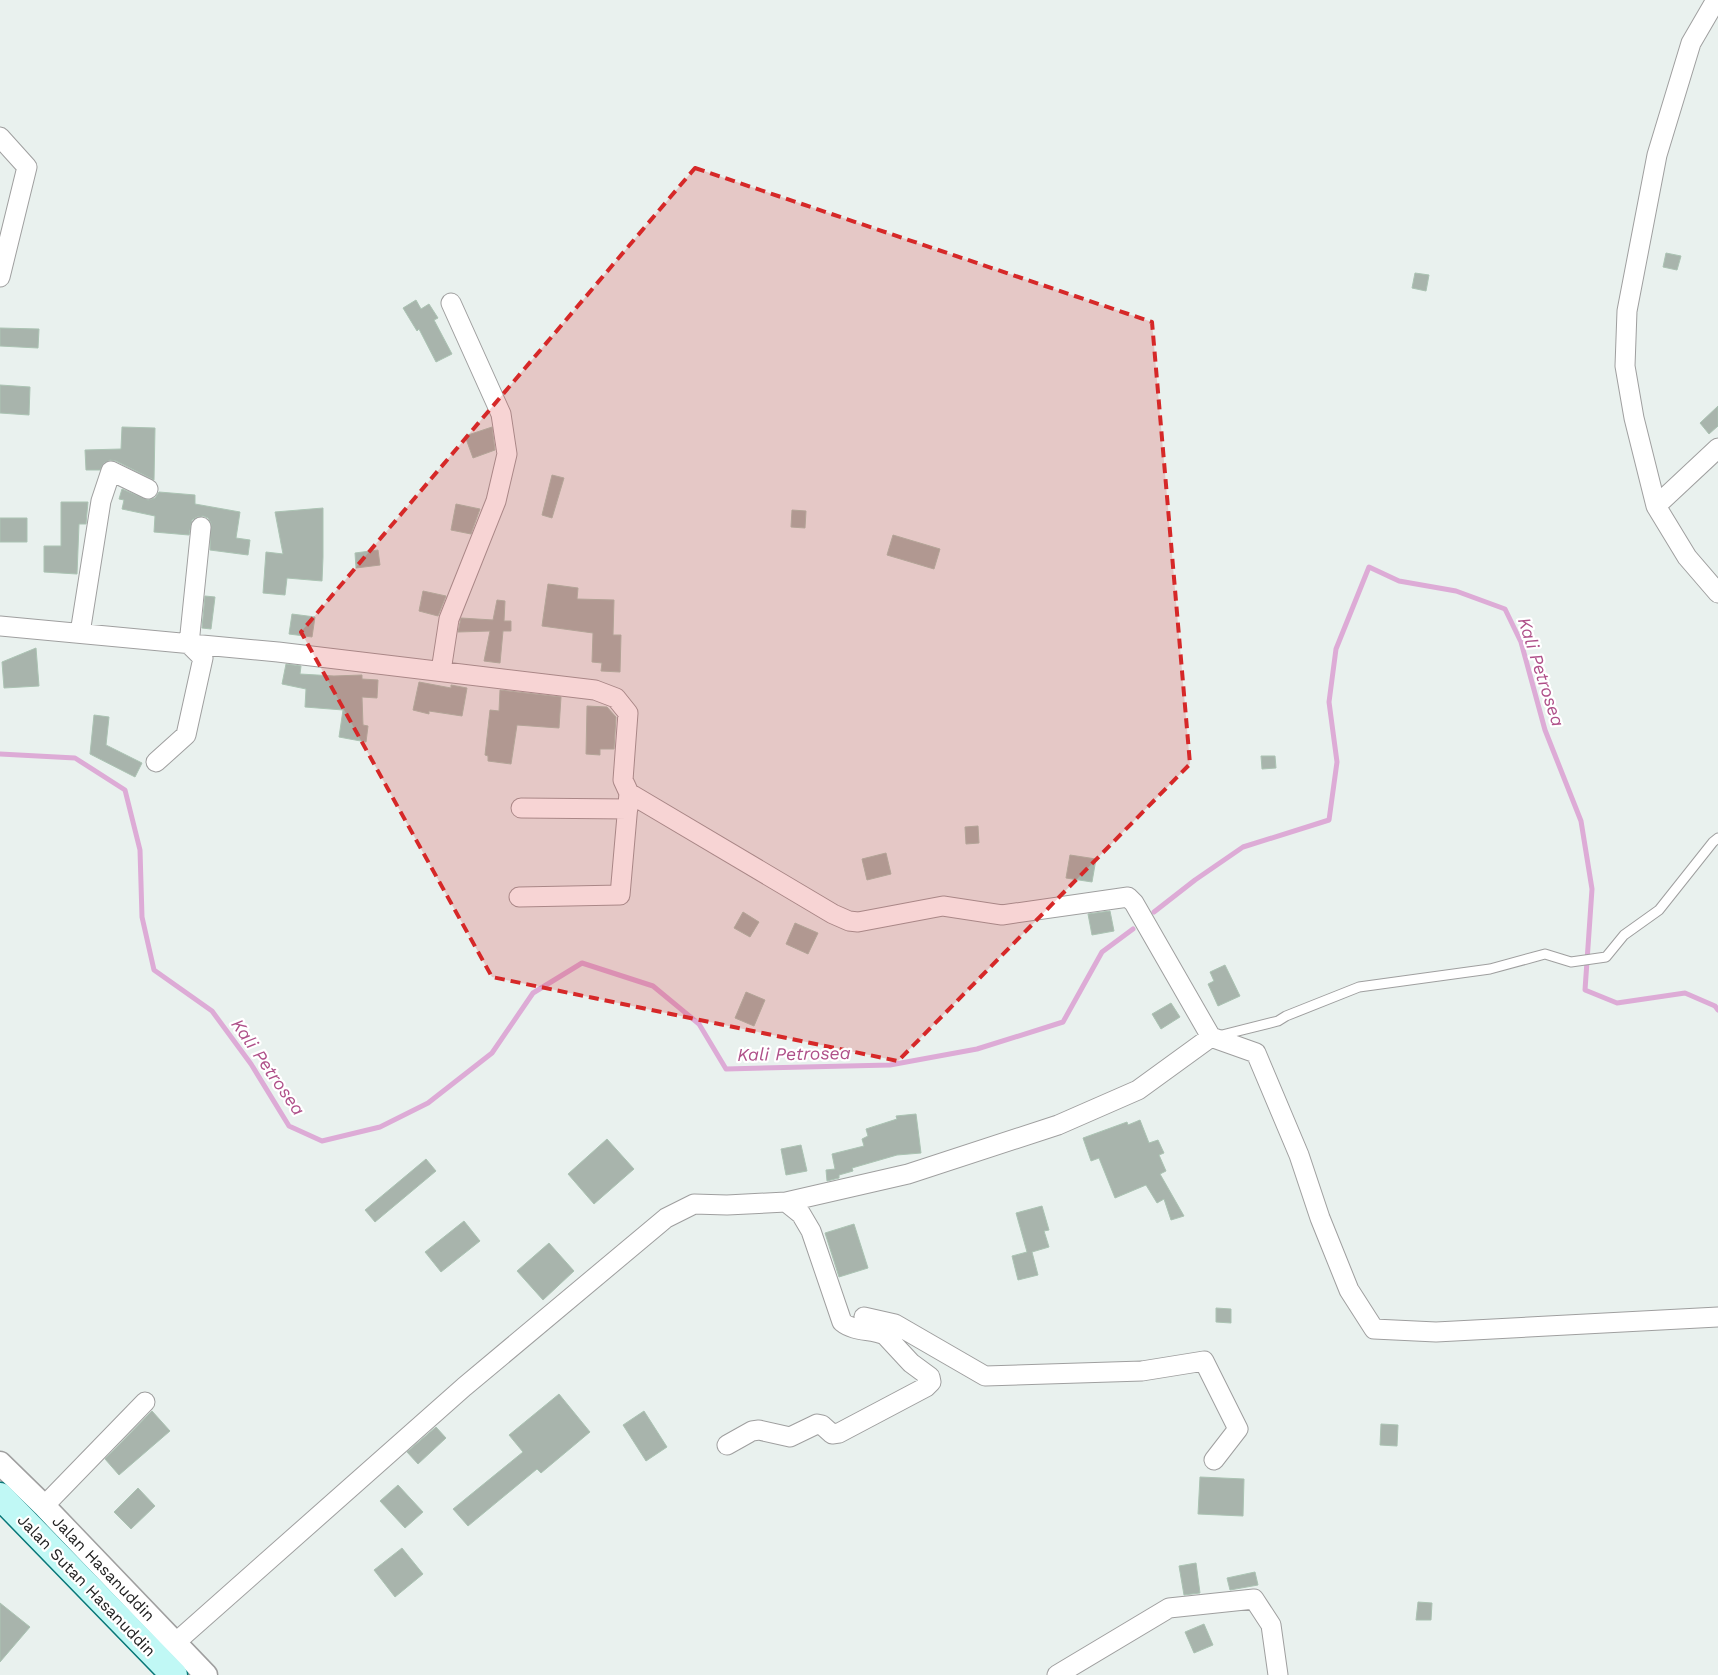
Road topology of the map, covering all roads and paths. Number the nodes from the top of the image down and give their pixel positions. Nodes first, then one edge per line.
1 (1716, 0) edge
2 (0, 137) edge
3 (0, 277) edge
4 (451, 303) dead end
5 (1718, 448) edge
6 (148, 489) dead end
7 (1656, 506) junction
8 (201, 527) dead end
9 (1718, 593) edge
10 (0, 626) edge
11 (80, 633) junction
12 (189, 644) junction
13 (441, 671) junction
14 (156, 762) dead end
15 (629, 801) junction
16 (521, 808) dead end
17 (1718, 838) edge
18 (519, 897) dead end
19 (1211, 1037) junction
20 (786, 1202) junction
21 (838, 1312) junction
22 (1718, 1317) edge
23 (145, 1402) dead end
24 (727, 1445) dead end
25 (1214, 1460) dead end
26 (0, 1463) edge
27 (0, 1496) edge
28 (44, 1506) junction
29 (175, 1643) junction
30 (174, 1675) edge
31 (206, 1675) edge
32 (1057, 1675) edge
33 (1278, 1675) edge

1 - 7 street
2 - 3 street
4 - 13 street
5 - 7 street
6 - 11 street
7 - 9 street
8 - 12 street
10 - 11 street
11 - 12 street
12 - 13 street
12 - 14 street
13 - 15 street
15 - 16 street
15 - 18 street
15 - 19 street
17 - 19 lane
19 - 20 street
19 - 22 street
20 - 21 street
20 - 29 street
21 - 24 street
21 - 25 street
23 - 28 street
26 - 28 street, Jalan Hasanuddin
27 - 30 main road, Jalan Sutan Hasanuddin
28 - 29 street, Jalan Hasanuddin
29 - 31 street, Jalan Hasanuddin
32 - 33 street

